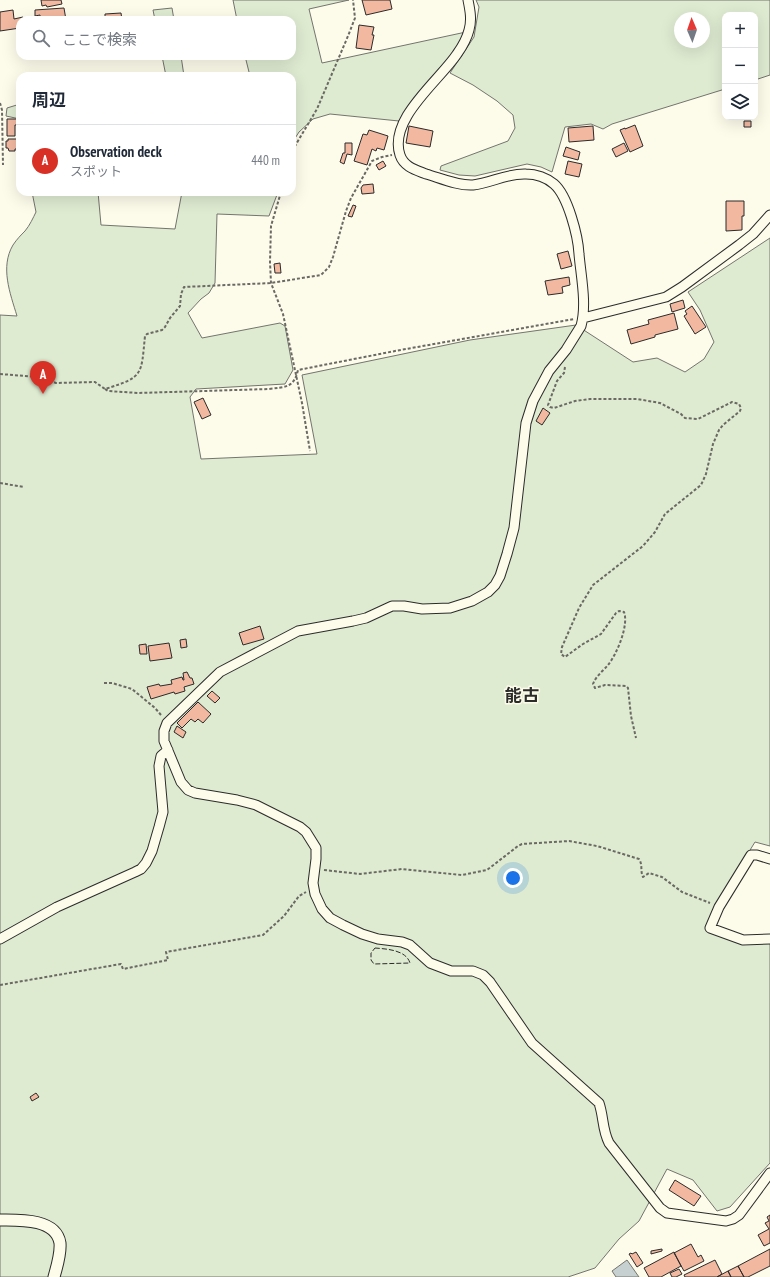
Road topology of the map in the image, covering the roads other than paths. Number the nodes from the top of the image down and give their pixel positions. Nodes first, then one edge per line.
1 (468, 0) edge
2 (770, 215) edge
3 (583, 318) junction
4 (168, 750) junction
5 (770, 859) edge
6 (0, 939) edge
7 (770, 939) edge
8 (770, 1173) edge
9 (0, 1220) edge
10 (54, 1277) edge

1 - 3 street
2 - 3 street
3 - 4 street
4 - 6 street
4 - 8 street
5 - 7 street
9 - 10 street

